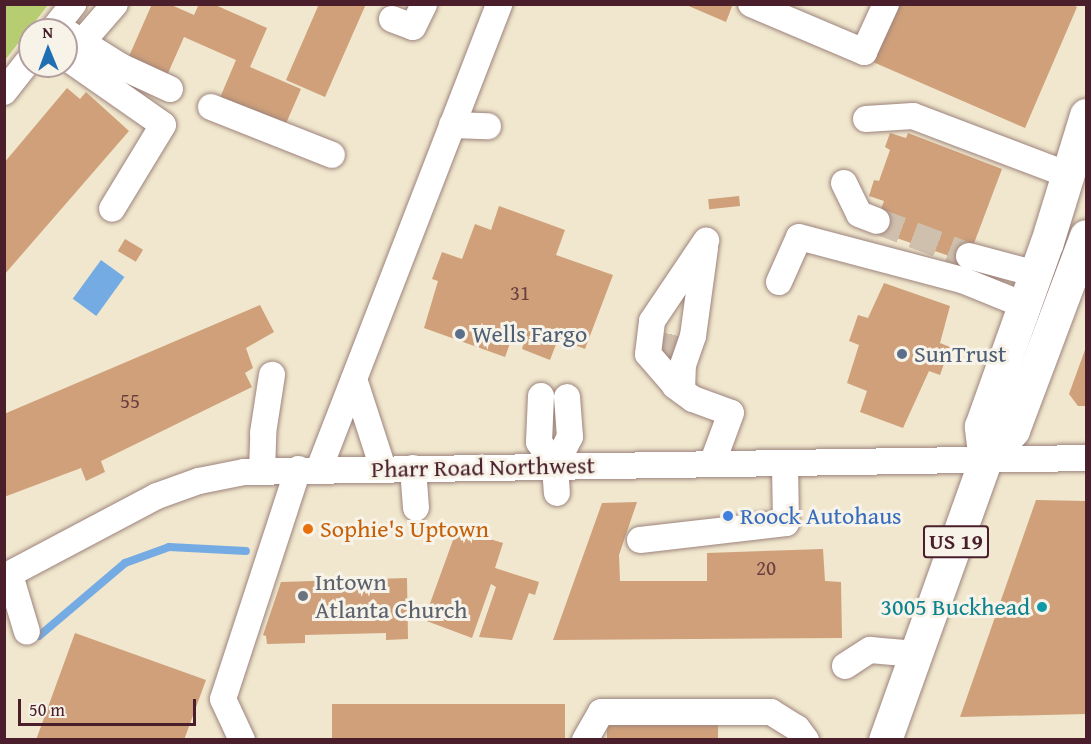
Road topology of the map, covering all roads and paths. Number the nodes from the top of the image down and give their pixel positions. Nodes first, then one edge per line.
1 (115, 4) edge
2 (424, 4) edge
3 (499, 4) edge
4 (751, 4) edge
5 (886, 4) edge
6 (392, 19) dead end
7 (78, 27) edge
8 (78, 44) edge
9 (78, 49) edge
10 (18, 74) edge
11 (170, 89) dead end
12 (4, 92) edge
13 (211, 107) dead end
14 (1086, 115) edge
15 (866, 119) dead end
16 (452, 124) junction
17 (488, 126) dead end
18 (332, 155) dead end
19 (1068, 175) junction
20 (844, 183) dead end
21 (112, 209) dead end
22 (877, 221) tunnel mouth
23 (1086, 236) edge
24 (969, 256) tunnel mouth
25 (1036, 274) junction
26 (1078, 279) edge
27 (779, 282) dead end
28 (1024, 305) junction
29 (678, 330) tunnel mouth
30 (272, 375) dead end
31 (354, 379) junction
32 (541, 396) dead end
33 (567, 397) dead end
34 (1086, 458) edge
35 (985, 461) junction
36 (785, 463) junction
37 (712, 464) junction
38 (555, 466) junction
39 (383, 468) junction
40 (413, 468) junction
41 (308, 469) junction
42 (262, 471) junction
43 (558, 493) dead end
44 (416, 508) dead end
45 (640, 540) dead end
46 (7, 576) edge
47 (27, 632) dead end
48 (916, 654) junction
49 (845, 666) dead end
50 (578, 739) edge
51 (242, 740) edge
52 (806, 740) edge
53 (885, 740) edge

1 - 7 street
2 - 6 street
3 - 16 street
4 - 5 street
8 - 11 street
9 - 21 street
10 - 12 street
13 - 18 street
14 - 19 highway, US 19
15 - 19 street
16 - 17 street
16 - 31 street
19 - 25 highway, US 19
20 - 22 street
23 - 26 highway, US 19
24 - 25 street
25 - 28 highway, US 19
26 - 35 highway, US 19
27 - 28 street
28 - 35 highway, US 19
29 - 37 street
30 - 42 street
31 - 39 street
31 - 41 street
32 - 38 street
33 - 38 street
34 - 35 street, Pharr Road Northwest
35 - 36 street, Pharr Road Northwest
35 - 48 highway, US 19
36 - 37 street, Pharr Road Northwest
36 - 45 street
37 - 38 street, Pharr Road Northwest
38 - 40 street, Pharr Road Northwest
38 - 43 street
39 - 40 street, Pharr Road Northwest
39 - 41 street, Pharr Road Northwest
40 - 44 street
41 - 42 street, Pharr Road Northwest
41 - 51 street
42 - 46 street, Pharr Road Northwest
46 - 47 street
48 - 49 street
48 - 53 highway, US 19
50 - 52 street

